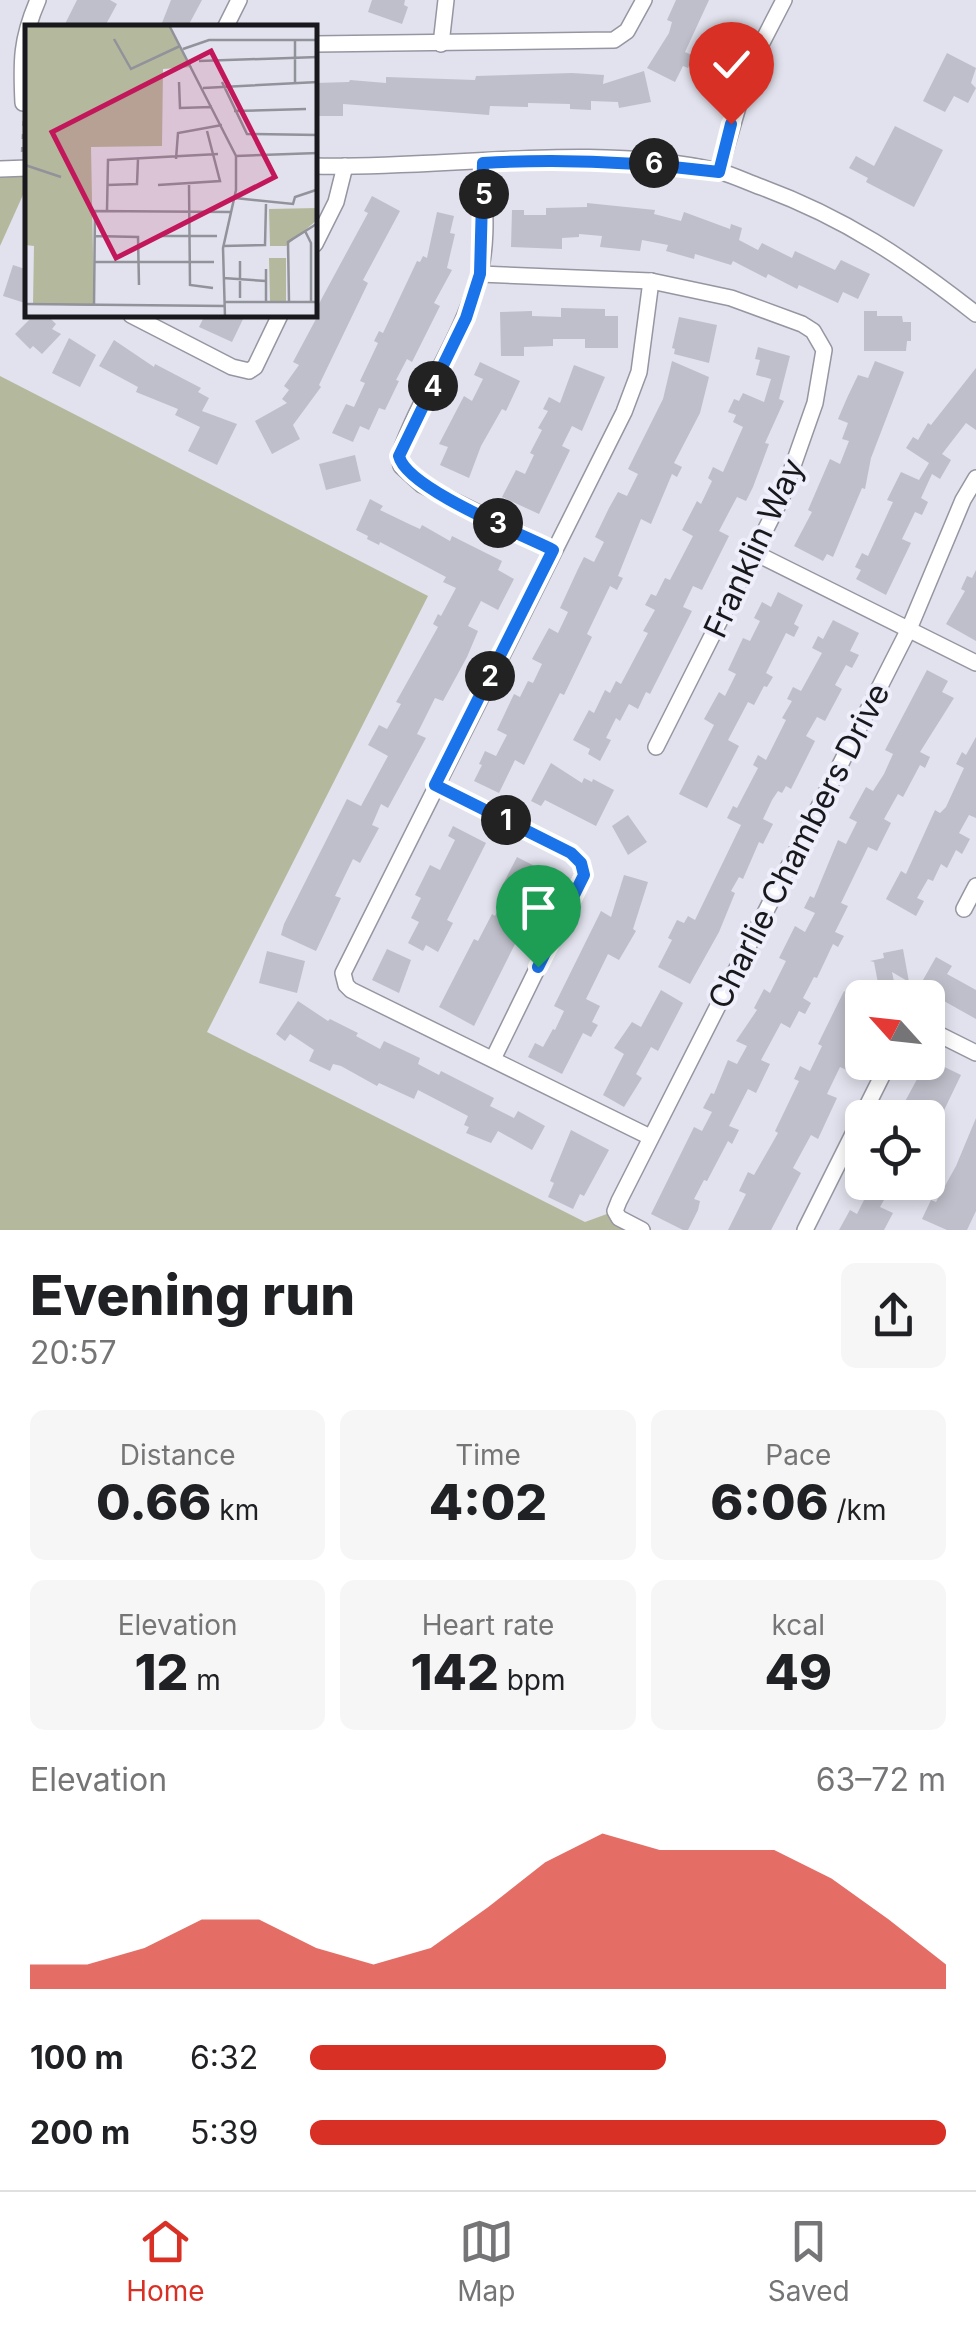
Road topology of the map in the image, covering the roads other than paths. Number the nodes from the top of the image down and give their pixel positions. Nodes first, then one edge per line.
1 (38, 0) edge
2 (238, 0) edge
3 (446, 0) edge
4 (644, 0) edge
5 (784, 0) edge
6 (28, 25) edge
7 (226, 25) edge
8 (25, 34) edge
9 (318, 44) edge
10 (441, 44) junction
11 (24, 102) road end
12 (483, 163) junction
13 (318, 166) edge
14 (345, 166) junction
15 (0, 168) edge
16 (24, 168) edge
17 (719, 172) junction
18 (318, 238) edge
19 (480, 274) junction
20 (652, 281) junction
21 (976, 314) edge
22 (137, 318) edge
23 (279, 318) edge
24 (976, 478) edge
25 (553, 550) junction
26 (755, 553) junction
27 (909, 630) junction
28 (976, 662) edge
29 (656, 746) dead end
30 (435, 785) junction
31 (976, 886) edge
32 (964, 909) dead end
33 (945, 1038) edge
34 (976, 1053) edge
35 (493, 1059) junction
36 (880, 1080) edge
37 (650, 1138) junction
38 (642, 1230) edge
39 (805, 1230) edge

1 - 6 street
2 - 7 street
3 - 10 street
4 - 10 street
5 - 17 street
8 - 11 street
9 - 10 street
12 - 14 street
12 - 17 street
12 - 19 street
13 - 14 street
14 - 18 street
15 - 16 street
17 - 21 street
19 - 20 street
19 - 25 street
20 - 25 street
20 - 26 street, Franklin Way
22 - 23 street
24 - 27 street, Charlie Chambers Drive
25 - 30 street
26 - 27 street
26 - 29 street, Franklin Way
27 - 28 street
27 - 37 street, Charlie Chambers Drive
30 - 35 street
30 - 35 street
31 - 32 street
33 - 34 street
35 - 37 street
36 - 39 street
37 - 38 street, Charlie Chambers Drive

